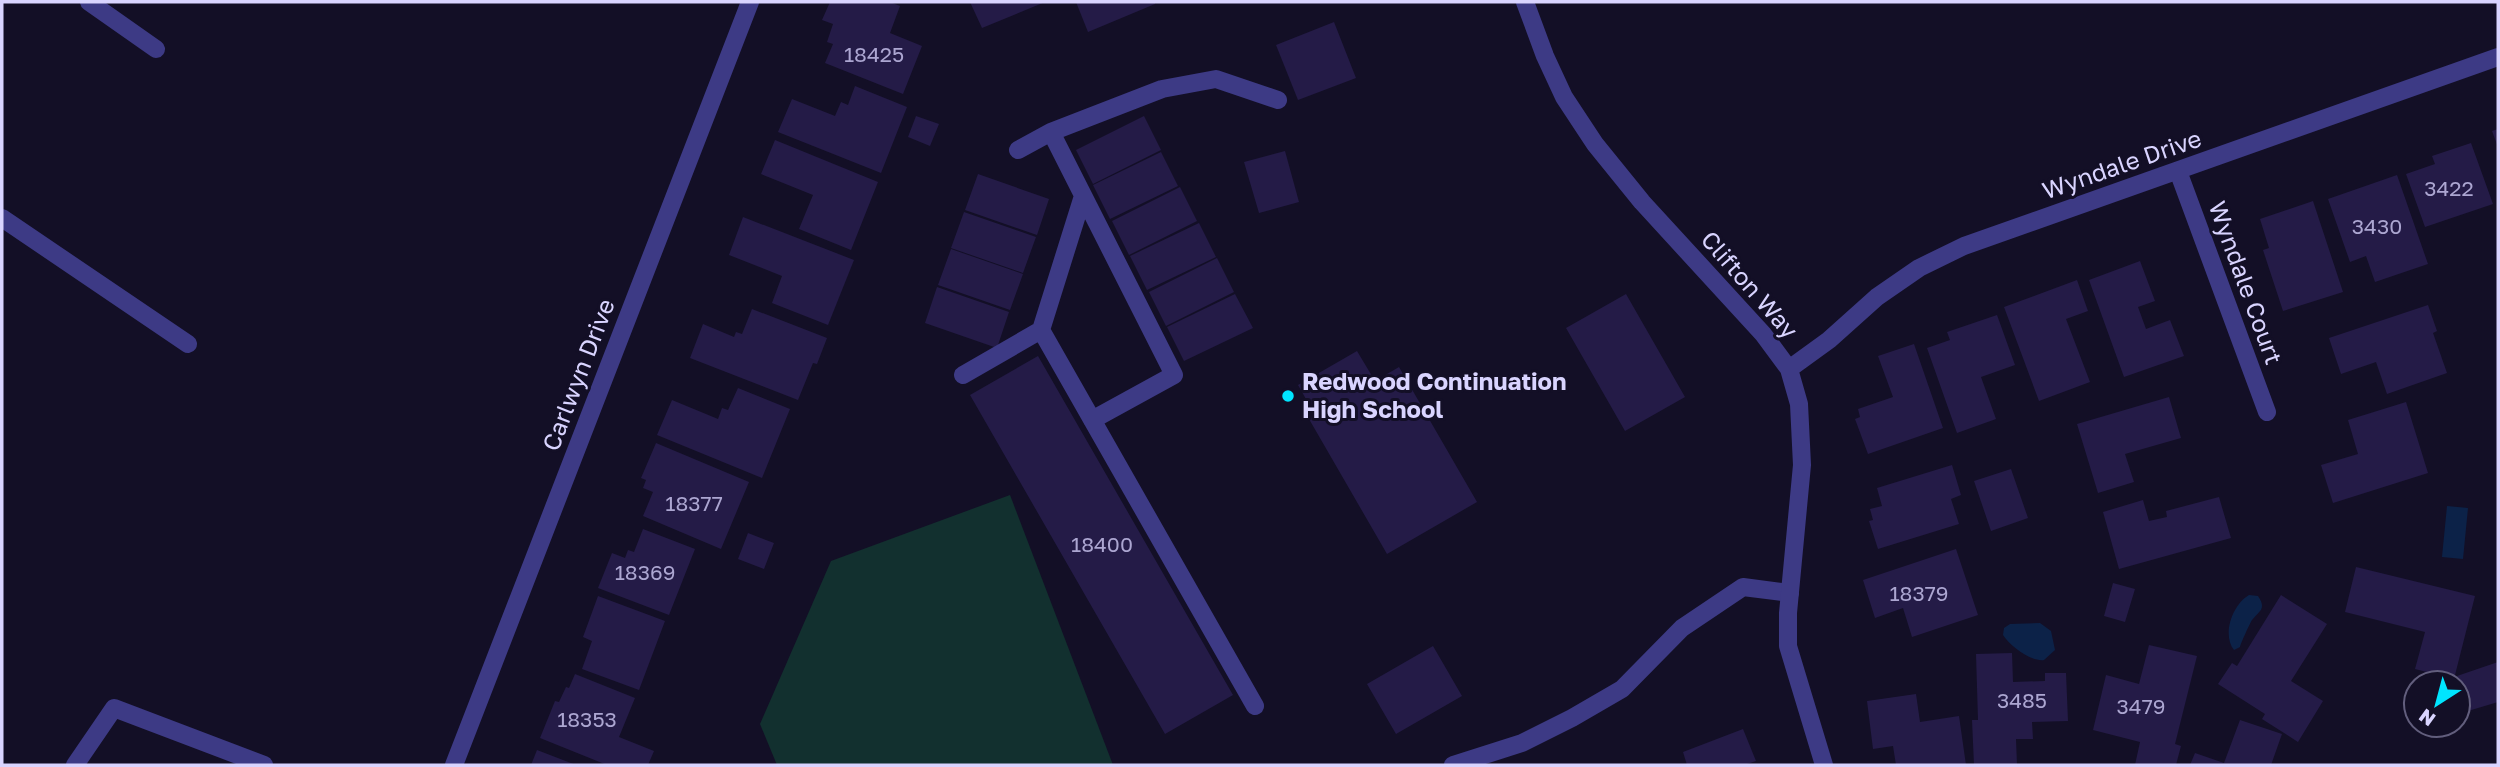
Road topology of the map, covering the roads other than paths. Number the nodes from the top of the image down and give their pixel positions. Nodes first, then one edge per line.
1 (89, 2) edge
2 (750, 2) edge
3 (1525, 2) edge
4 (156, 49) dead end
5 (2498, 57) edge
6 (1278, 100) dead end
7 (1051, 132) junction
8 (1018, 150) dead end
9 (2178, 171) junction
10 (1083, 195) junction
11 (2, 218) edge
12 (1041, 330) junction
13 (188, 344) dead end
14 (1789, 369) junction
15 (963, 375) dead end
16 (2267, 412) dead end
17 (1092, 421) junction
18 (1790, 593) junction
19 (1255, 706) dead end
20 (75, 765) edge
21 (264, 765) edge
22 (454, 765) edge
23 (1453, 765) edge
24 (1824, 765) edge

1 - 4 street
2 - 22 street, Carlwyn Drive
3 - 14 street, Clifton Way
5 - 9 street, Wyndale Drive
6 - 7 street
7 - 8 street
7 - 10 street
9 - 14 street, Wyndale Drive
9 - 16 street, Wyndale Court
10 - 12 street
10 - 17 street
11 - 13 street
12 - 15 street
12 - 17 street
14 - 18 street, Clifton Way
17 - 19 street
18 - 23 street
18 - 24 street, Clifton Way
20 - 21 street

